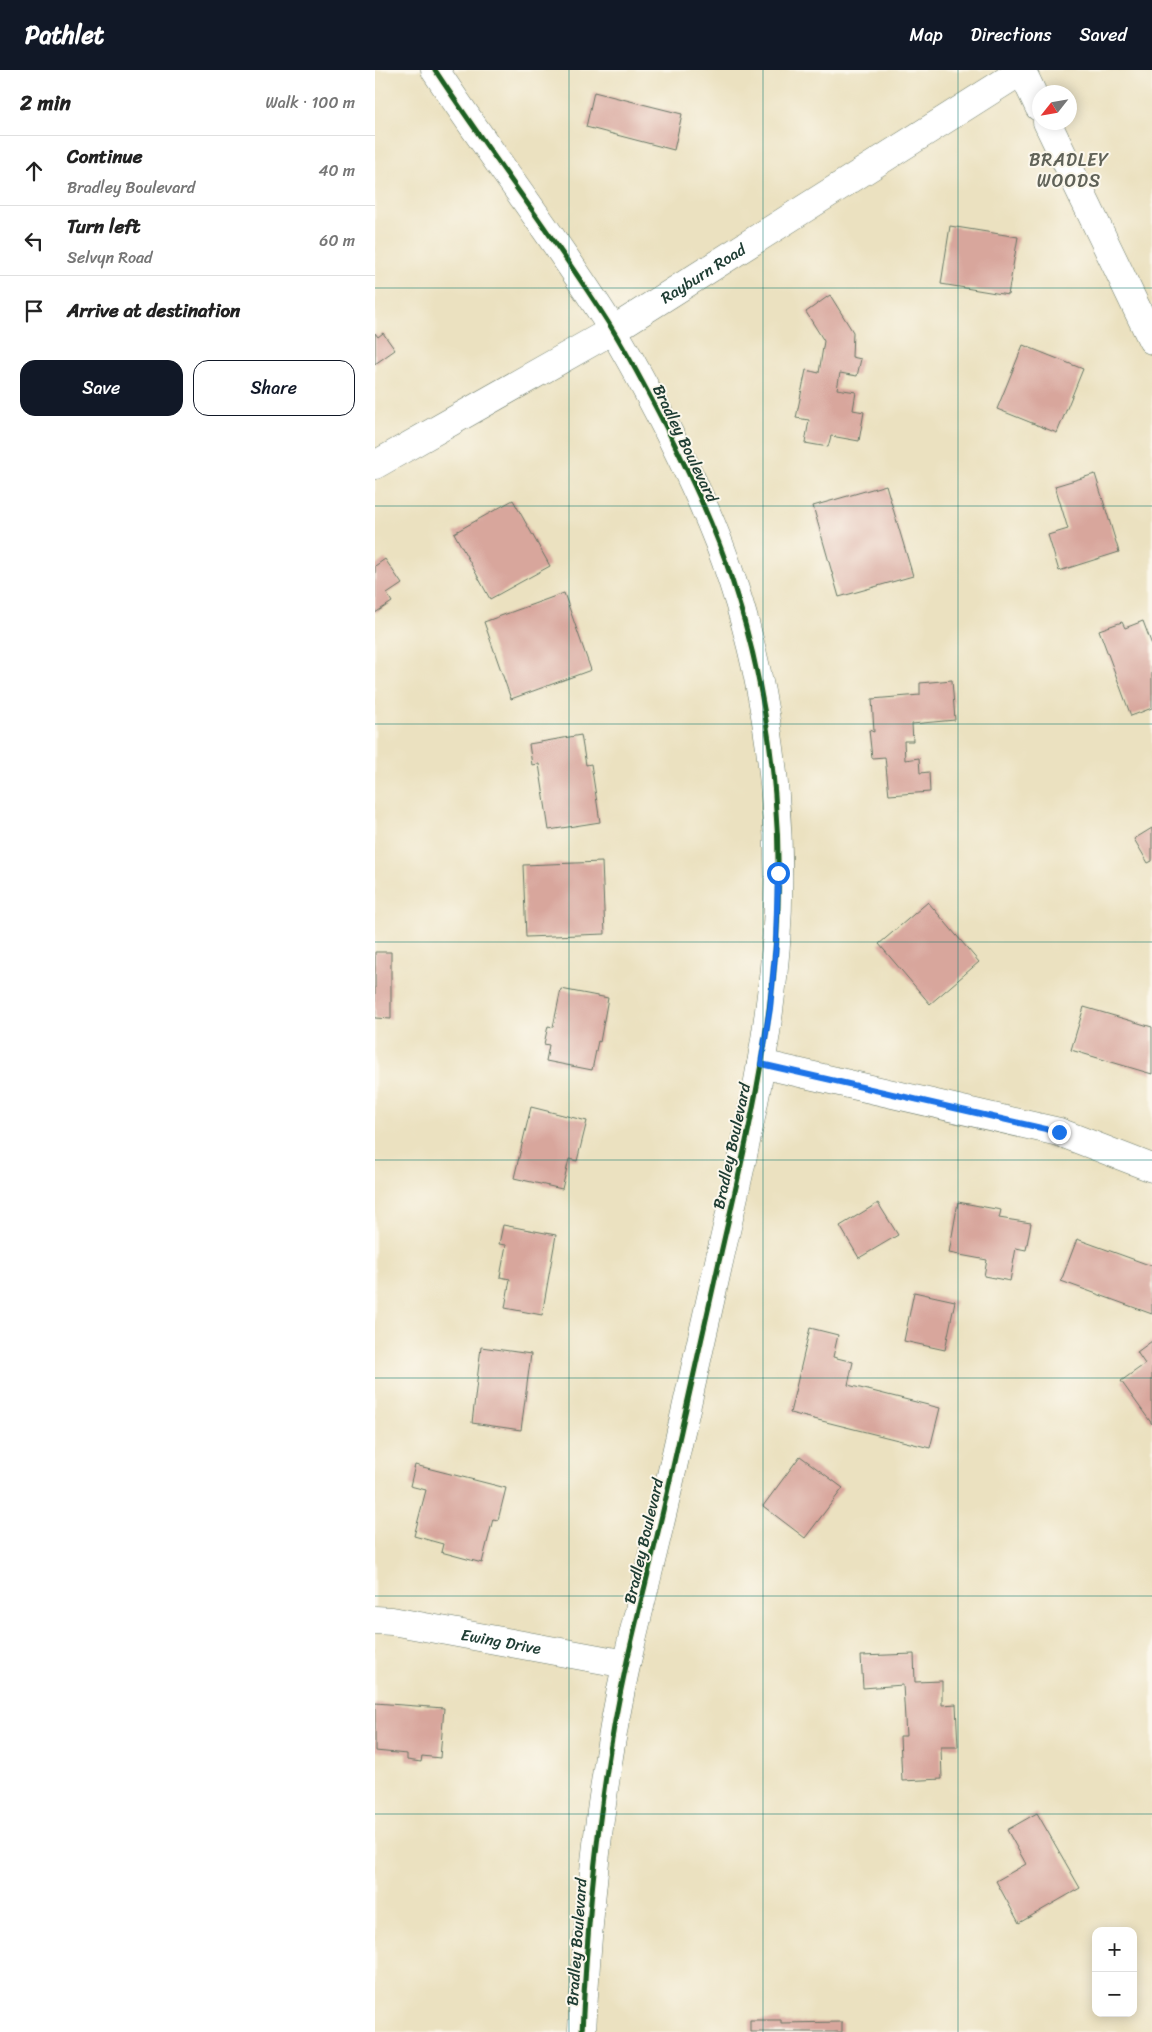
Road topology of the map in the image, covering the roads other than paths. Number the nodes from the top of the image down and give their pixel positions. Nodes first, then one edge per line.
1 (435, 70) edge
2 (1023, 70) edge
3 (1032, 91) edge
4 (1051, 130) edge
5 (613, 330) junction
6 (1152, 340) edge
7 (375, 465) edge
8 (761, 1064) junction
9 (1152, 1168) edge
10 (375, 1620) edge
11 (626, 1664) junction
12 (582, 2032) edge

1 - 5 main road, Bradley Boulevard
2 - 3 main road
2 - 5 main road, Rayburn Road
4 - 6 main road
5 - 7 main road, Rayburn Road
5 - 8 main road, Bradley Boulevard
8 - 9 main road
8 - 11 main road, Bradley Boulevard
10 - 11 main road, Ewing Drive
11 - 12 main road, Bradley Boulevard

